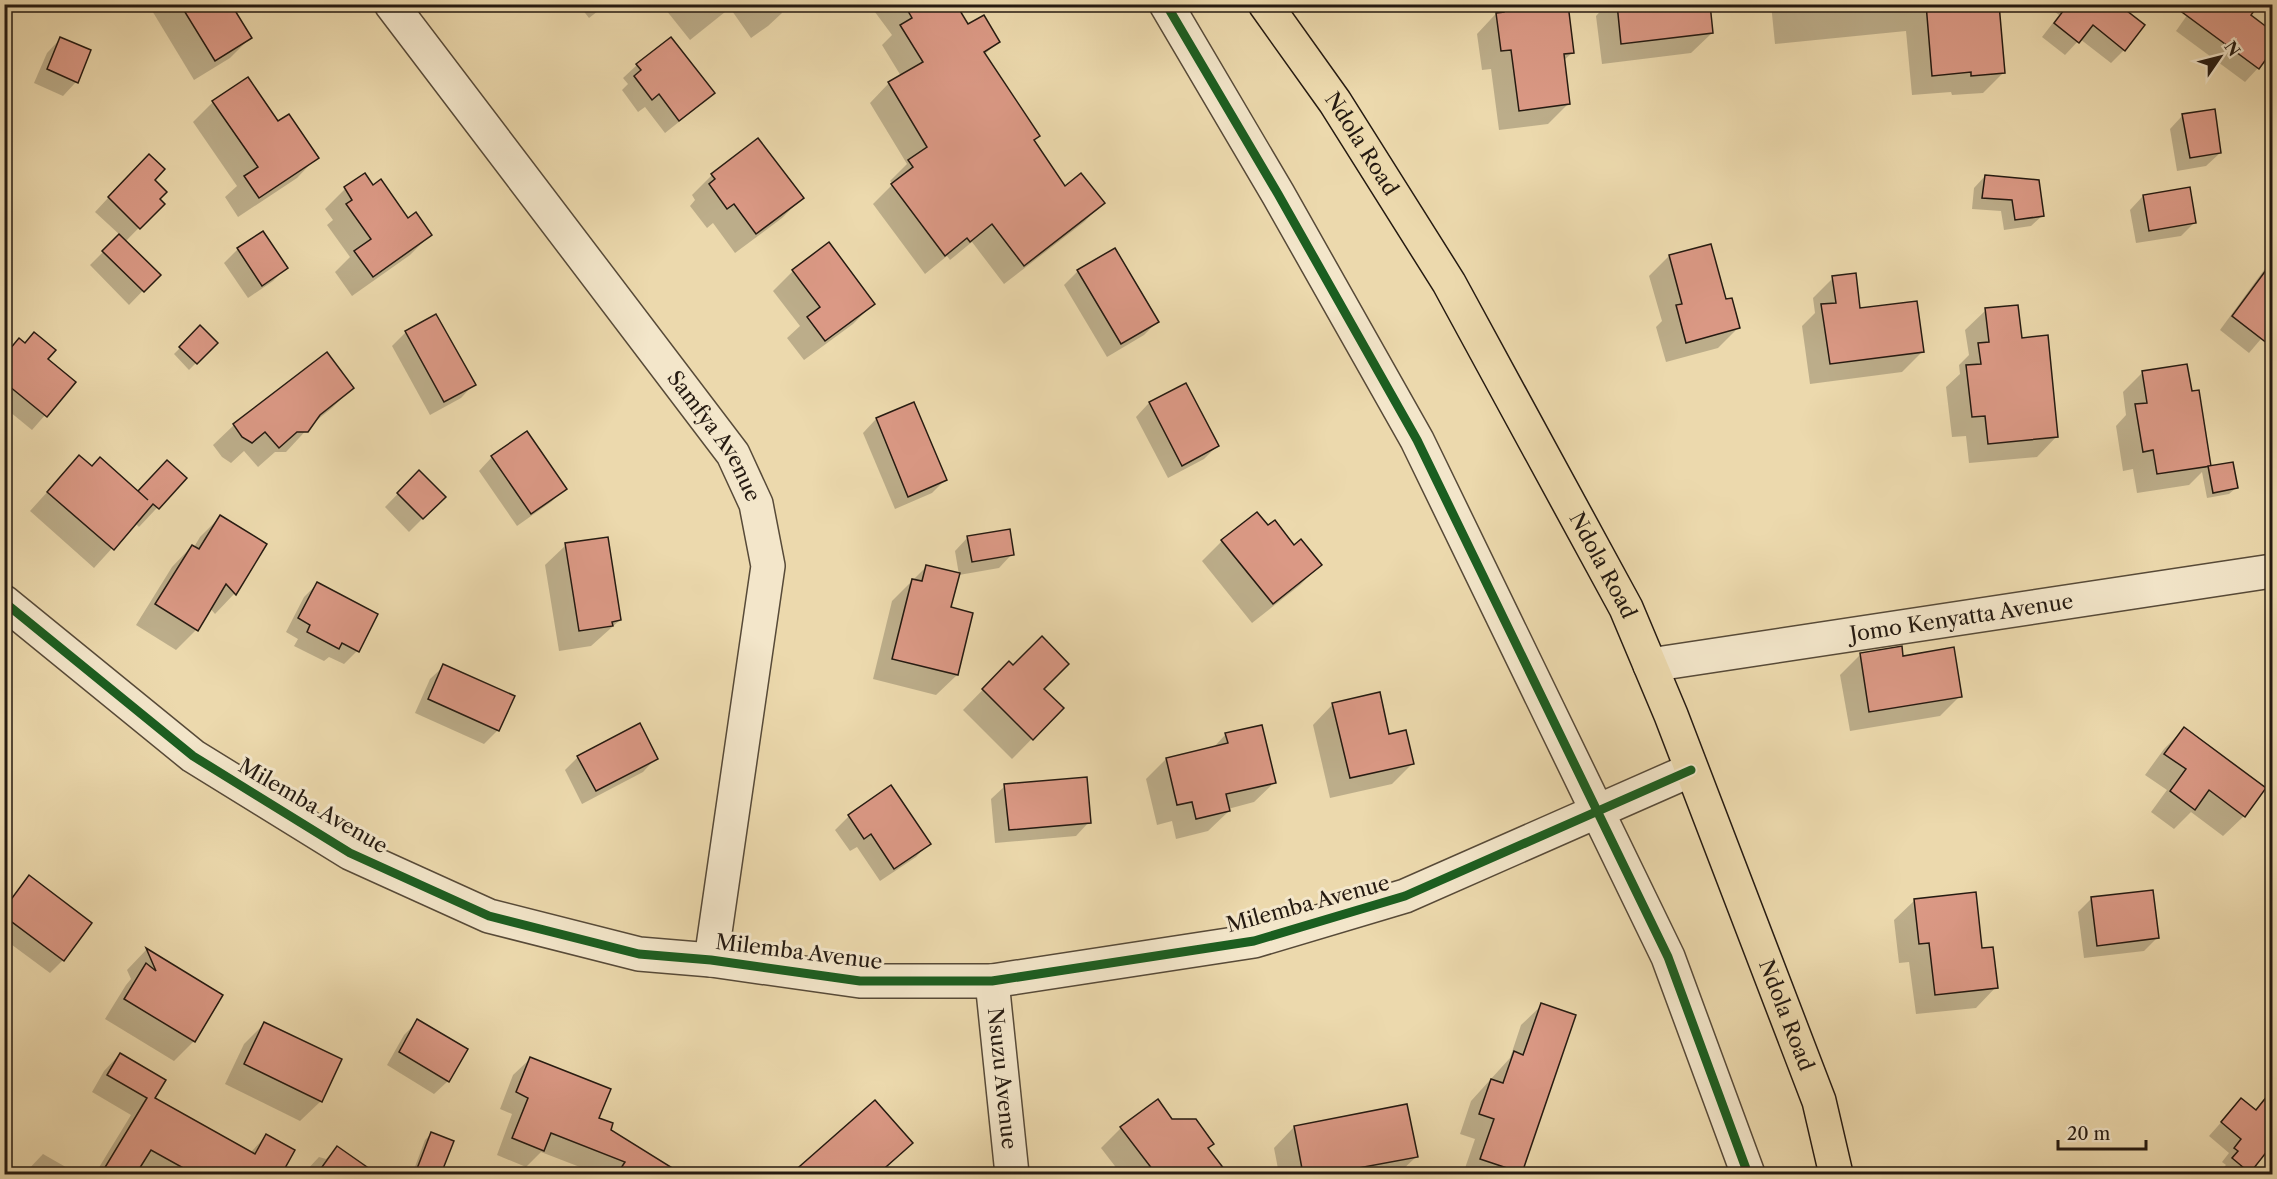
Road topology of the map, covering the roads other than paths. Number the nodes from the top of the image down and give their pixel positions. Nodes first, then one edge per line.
1 (391, 4) edge
2 (1166, 4) edge
3 (1265, 4) edge
4 (2272, 571) edge
5 (4, 602) edge
6 (1650, 664) junction
7 (1691, 770) junction
8 (1599, 811) junction
9 (711, 960) junction
10 (992, 981) junction
11 (1012, 1174) edge
12 (1748, 1174) edge
13 (1836, 1174) edge

1 - 9 street, Samfya Avenue
2 - 8 street
3 - 6 main road, Ndola Road
4 - 6 street, Jomo Kenyatta Avenue
5 - 9 street, Milemba Avenue
6 - 7 main road, Ndola Road
7 - 8 street, Milemba Avenue
7 - 13 main road, Ndola Road
8 - 10 street, Milemba Avenue
8 - 12 street
9 - 10 street, Milemba Avenue
10 - 11 street, Nsuzu Avenue

